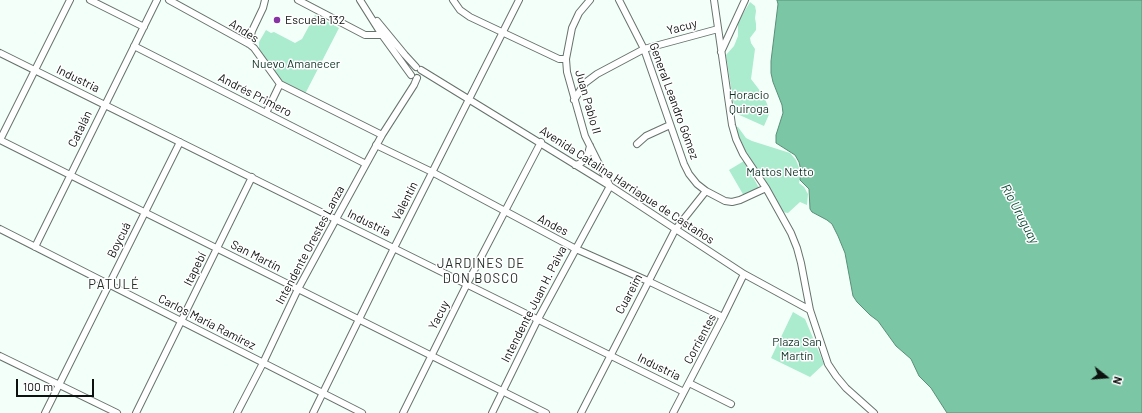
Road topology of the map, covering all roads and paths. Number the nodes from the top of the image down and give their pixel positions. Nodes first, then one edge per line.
1 (70, 0) edge
2 (90, 0) edge
3 (157, 0) edge
4 (169, 0) edge
5 (265, 0) edge
6 (298, 0) edge
7 (361, 0) edge
8 (453, 0) edge
9 (519, 0) edge
10 (588, 0) edge
11 (619, 0) edge
12 (714, 0) edge
13 (745, 0) edge
14 (144, 27) junction
15 (718, 29) junction
16 (502, 32) junction
17 (384, 34) junction
18 (249, 44) junction
19 (134, 46) junction
20 (644, 49) junction
21 (721, 52) junction
22 (0, 53) edge
23 (566, 59) junction
24 (419, 68) junction
25 (35, 70) junction
26 (415, 77) junction
27 (432, 78) junction
28 (280, 84) junction
29 (469, 100) junction
30 (574, 100) junction
31 (105, 104) junction
32 (266, 113) junction
33 (670, 125) junction
34 (382, 135) junction
35 (0, 140) edge
36 (180, 142) junction
37 (541, 142) junction
38 (637, 144) dead end
39 (376, 145) junction
40 (590, 146) junction
41 (366, 164) junction
42 (576, 165) junction
43 (432, 172) junction
44 (70, 175) junction
45 (252, 177) junction
46 (610, 186) junction
47 (766, 188) junction
48 (706, 191) junction
49 (145, 212) junction
50 (504, 212) junction
51 (336, 219) junction
52 (0, 229) edge
53 (675, 230) junction
54 (35, 247) junction
55 (394, 248) junction
56 (216, 249) junction
57 (576, 249) junction
58 (744, 274) junction
59 (648, 281) junction
60 (467, 284) junction
61 (109, 285) junction
62 (298, 289) junction
63 (810, 310) junction
64 (723, 317) junction
65 (358, 319) junction
66 (538, 319) junction
67 (182, 321) junction
68 (610, 355) junction
69 (0, 356) edge
70 (431, 356) junction
71 (263, 363) junction
72 (689, 383) junction
73 (59, 385) junction
74 (502, 391) junction
75 (684, 392) junction
76 (323, 393) junction
77 (731, 404) dead end
78 (45, 413) edge
79 (117, 413) edge
80 (136, 413) edge
81 (237, 413) edge
82 (313, 413) edge
83 (362, 413) edge
84 (403, 413) edge
85 (492, 413) edge
86 (546, 413) edge
87 (581, 413) edge
88 (673, 413) edge
89 (874, 413) edge

1 - 25 street
2 - 14 street
3 - 14 street, Catalán
4 - 18 street, Andes
5 - 18 street
6 - 17 street
7 - 17 street, Avenida Catalina Harriague de Castaños
8 - 16 street
9 - 16 street, Valentín
10 - 23 street, Juan Pablo II
11 - 20 street, General Leandro Gómez
12 - 15 street
13 - 21 street
14 - 19 street, Catalán
15 - 20 street, Yacuy
15 - 21 street
16 - 23 street
16 - 29 street, Valentín
17 - 24 street, Avenida Catalina Harriague de Castaños
17 - 26 street, Avenida Catalina Harriague de Castaños
18 - 28 street, Andes
19 - 31 street, Catalán
19 - 32 street, Andrés Primero
20 - 30 street, Yacuy
20 - 33 street, General Leandro Gómez
21 - 47 street
22 - 25 street, Industria
23 - 30 street, Juan Pablo II
24 - 26 street
24 - 26 street
24 - 27 street, Avenida Catalina Harriague de Castaños
25 - 31 street, Industria
25 - 35 street
26 - 27 street, Avenida Catalina Harriague de Castaños
26 - 34 street, Intendente Orestes Lanza
27 - 29 street, Avenida Catalina Harriague de Castaños
28 - 32 street
28 - 34 street, Andes
29 - 37 street, Avenida Catalina Harriague de Castaños
29 - 43 street, Valentín
30 - 40 street, Juan Pablo II
31 - 36 street, Industria
31 - 44 street, Catalán
32 - 41 street, Andrés Primero
33 - 38 street
33 - 48 street, General Leandro Gómez
34 - 39 street, Intendente Orestes Lanza
35 - 44 street, San Martín
36 - 45 street, Industria
36 - 49 street, Boycuá
37 - 42 street, Avenida Catalina Harriague de Castaños
37 - 50 street, Yacuy
39 - 41 street, Intendente Orestes Lanza
39 - 43 street, Andes
40 - 42 street
40 - 46 street, Juan Pablo II
41 - 51 street, Intendente Orestes Lanza
42 - 46 street, Avenida Catalina Harriague de Castaños
43 - 50 street, Andes
43 - 55 street, Valentín
44 - 49 street, San Martín
44 - 54 street, Catalán
45 - 51 street, Industria
45 - 56 street, Itapebí
46 - 53 street, Avenida Catalina Harriague de Castaños
46 - 57 street, Intendente Juan H. Paiva
47 - 48 street, General Leandro Gómez
47 - 63 street
48 - 53 street, Cuareim
49 - 56 street, San Martín
49 - 61 street, Boycuá
50 - 57 street, Andes
50 - 60 street, Yacuy
51 - 55 street, Industria
51 - 62 street, Intendente Orestes Lanza
52 - 54 street, Carlos María Ramírez
53 - 58 street, Avenida Catalina Harriague de Castaños
53 - 59 street, Cuareim
54 - 61 street, Carlos María Ramírez
55 - 60 street, Industria
55 - 65 street, Valentín
56 - 62 street, San Martín
56 - 67 street, Itapebí
57 - 59 street, Andes
57 - 66 street, Intendente Juan H. Paiva
58 - 63 street, Avenida Catalina Harriague de Castaños
58 - 64 street, Corrientes
59 - 64 street, Andes
59 - 68 street, Cuareim
60 - 66 street, Industria
60 - 70 street, Yacuy
61 - 67 street, Carlos María Ramírez
61 - 73 street, Boycuá
62 - 65 street, San Martín
62 - 71 street, Intendente Orestes Lanza
63 - 89 street
64 - 72 street, Corrientes
65 - 70 street, San Martín
65 - 76 street, Valentín
66 - 68 street, Industria
66 - 74 street, Intendente Juan H. Paiva
67 - 71 street, Carlos María Ramírez
67 - 80 street, Itapebí
68 - 75 street, Industria
68 - 87 street, Cuareim
69 - 73 street
70 - 74 street, San Martín
70 - 84 street, Yacuy
71 - 76 street, Carlos María Ramírez
71 - 81 street, Intendente Orestes Lanza
72 - 75 street, Corrientes
72 - 77 street
73 - 78 street, Boycuá
73 - 79 street
74 - 85 street, Intendente Juan H. Paiva
74 - 86 street, San Martín
75 - 88 street, Corrientes
76 - 82 street, Valentín
76 - 83 street, Carlos María Ramírez

